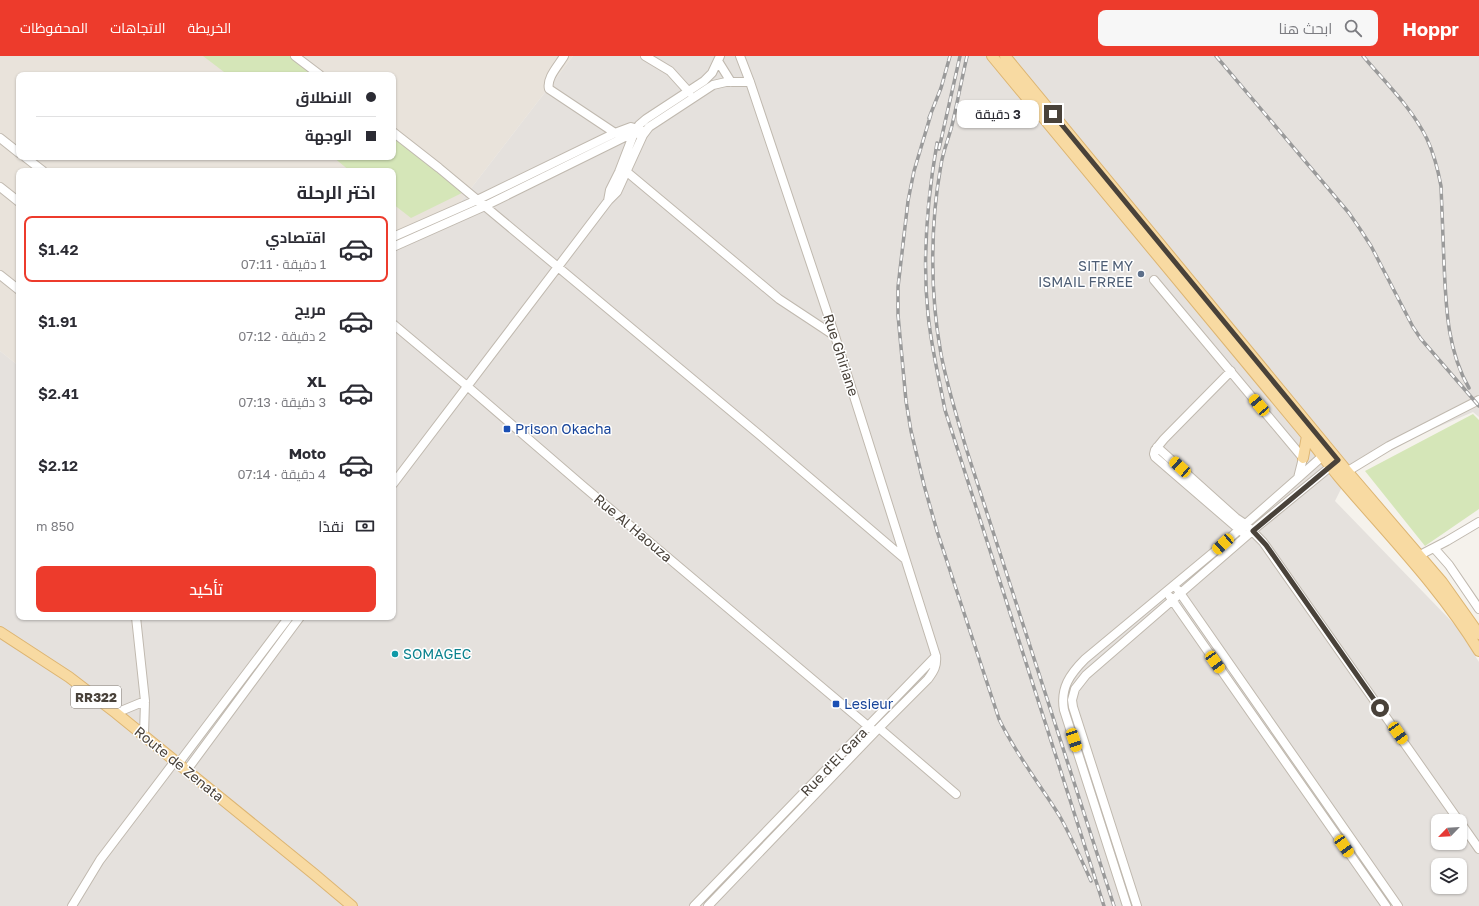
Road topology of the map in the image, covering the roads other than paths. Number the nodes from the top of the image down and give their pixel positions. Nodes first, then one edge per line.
1 (295, 56) edge
2 (564, 56) edge
3 (645, 56) edge
4 (740, 56) edge
5 (992, 56) edge
6 (1006, 56) edge
7 (719, 58) edge
8 (316, 72) edge
9 (731, 82) junction
10 (750, 82) junction
11 (690, 92) junction
12 (640, 132) junction
13 (614, 133) junction
14 (396, 134) edge
15 (0, 138) edge
16 (16, 151) edge
17 (28, 160) edge
18 (39, 168) edge
19 (627, 172) junction
20 (0, 187) edge
21 (16, 200) edge
22 (477, 200) junction
23 (608, 201) junction
24 (485, 206) junction
25 (396, 236) edge
26 (396, 246) edge
27 (558, 267) junction
28 (0, 275) edge
29 (1154, 280) dead end
30 (16, 288) edge
31 (396, 327) edge
32 (835, 336) junction
33 (1231, 371) junction
34 (467, 386) junction
35 (1479, 400) edge
36 (1307, 436) junction
37 (1326, 453) junction
38 (1303, 458) junction
39 (1334, 463) junction
40 (1342, 474) junction
41 (1298, 478) junction
42 (396, 480) edge
43 (1479, 522) edge
44 (1242, 527) junction
45 (1249, 534) junction
46 (1434, 548) junction
47 (1420, 555) junction
48 (905, 559) junction
49 (1195, 567) junction
50 (1202, 575) junction
51 (1174, 585) junction
52 (1166, 592) junction
53 (1180, 594) junction
54 (1172, 600) junction
55 (1479, 609) edge
56 (136, 620) edge
57 (287, 620) edge
58 (297, 620) edge
59 (0, 632) edge
60 (1479, 634) edge
61 (1479, 651) edge
62 (936, 656) junction
63 (1070, 676) junction
64 (1079, 682) junction
65 (145, 701) junction
66 (116, 713) junction
67 (868, 726) junction
68 (877, 730) junction
69 (144, 735) junction
70 (178, 763) junction
71 (1302, 767) junction
72 (1293, 773) junction
73 (956, 794) dead end
74 (1454, 814) edge
75 (1467, 832) edge
76 (1479, 849) edge
77 (72, 906) edge
78 (352, 906) edge
79 (694, 906) edge
80 (708, 906) edge
81 (1127, 906) edge
82 (1137, 906) edge
83 (1386, 906) edge
84 (1398, 906) edge

1 - 8 street
2 - 13 street
3 - 11 street
4 - 10 street, Rue Ghiriane
5 - 36 main road
6 - 37 main road
7 - 9 street
7 - 11 street
9 - 10 street
9 - 12 street
10 - 32 street, Rue Ghiriane
11 - 12 street
12 - 13 street
12 - 19 street
12 - 23 street
12 - 24 street
13 - 22 street
14 - 22 street
15 - 16 street
17 - 18 street
19 - 23 street
19 - 32 street
20 - 21 street
22 - 24 street
22 - 25 street
23 - 27 street
24 - 26 street
24 - 27 street
27 - 34 street
27 - 48 street
28 - 30 street
29 - 33 street
31 - 34 street, Rue Al Haouza
32 - 48 street, Rue Ghiriane
33 - 38 street
33 - 44 street
34 - 42 street
34 - 67 street, Rue Al Haouza
35 - 40 street
36 - 37 main road
36 - 38 main road
37 - 39 main road
37 - 41 street
38 - 41 street
39 - 40 main road
39 - 45 street
40 - 47 main road
40 - 61 main road
41 - 44 street
43 - 46 street
44 - 45 street
44 - 49 street
45 - 50 street
45 - 74 street
46 - 47 street
46 - 55 street
47 - 60 main road
48 - 62 street, Rue Ghiriane
49 - 50 street
49 - 51 street
50 - 53 street
51 - 52 street
51 - 53 street
52 - 54 street
52 - 63 street
53 - 54 street
53 - 71 street
54 - 64 street
54 - 72 street
56 - 65 street
57 - 70 street
58 - 70 street
59 - 66 main road, Route de Zenata / RR322
62 - 67 street, Rue d'El Gara
62 - 68 street, Rue d'El Gara
63 - 64 street
63 - 81 street
64 - 82 street
65 - 66 street
65 - 69 street
66 - 69 main road, Route de Zenata / RR322
67 - 68 street, Rue Al Haouza
67 - 79 street, Rue d'El Gara
68 - 73 street, Rue Al Haouza
68 - 80 street, Rue d'El Gara
69 - 70 main road, Route de Zenata / RR322
70 - 77 street
70 - 78 main road, Route de Zenata / RR322
71 - 72 street
71 - 84 street
72 - 83 street
75 - 76 street

